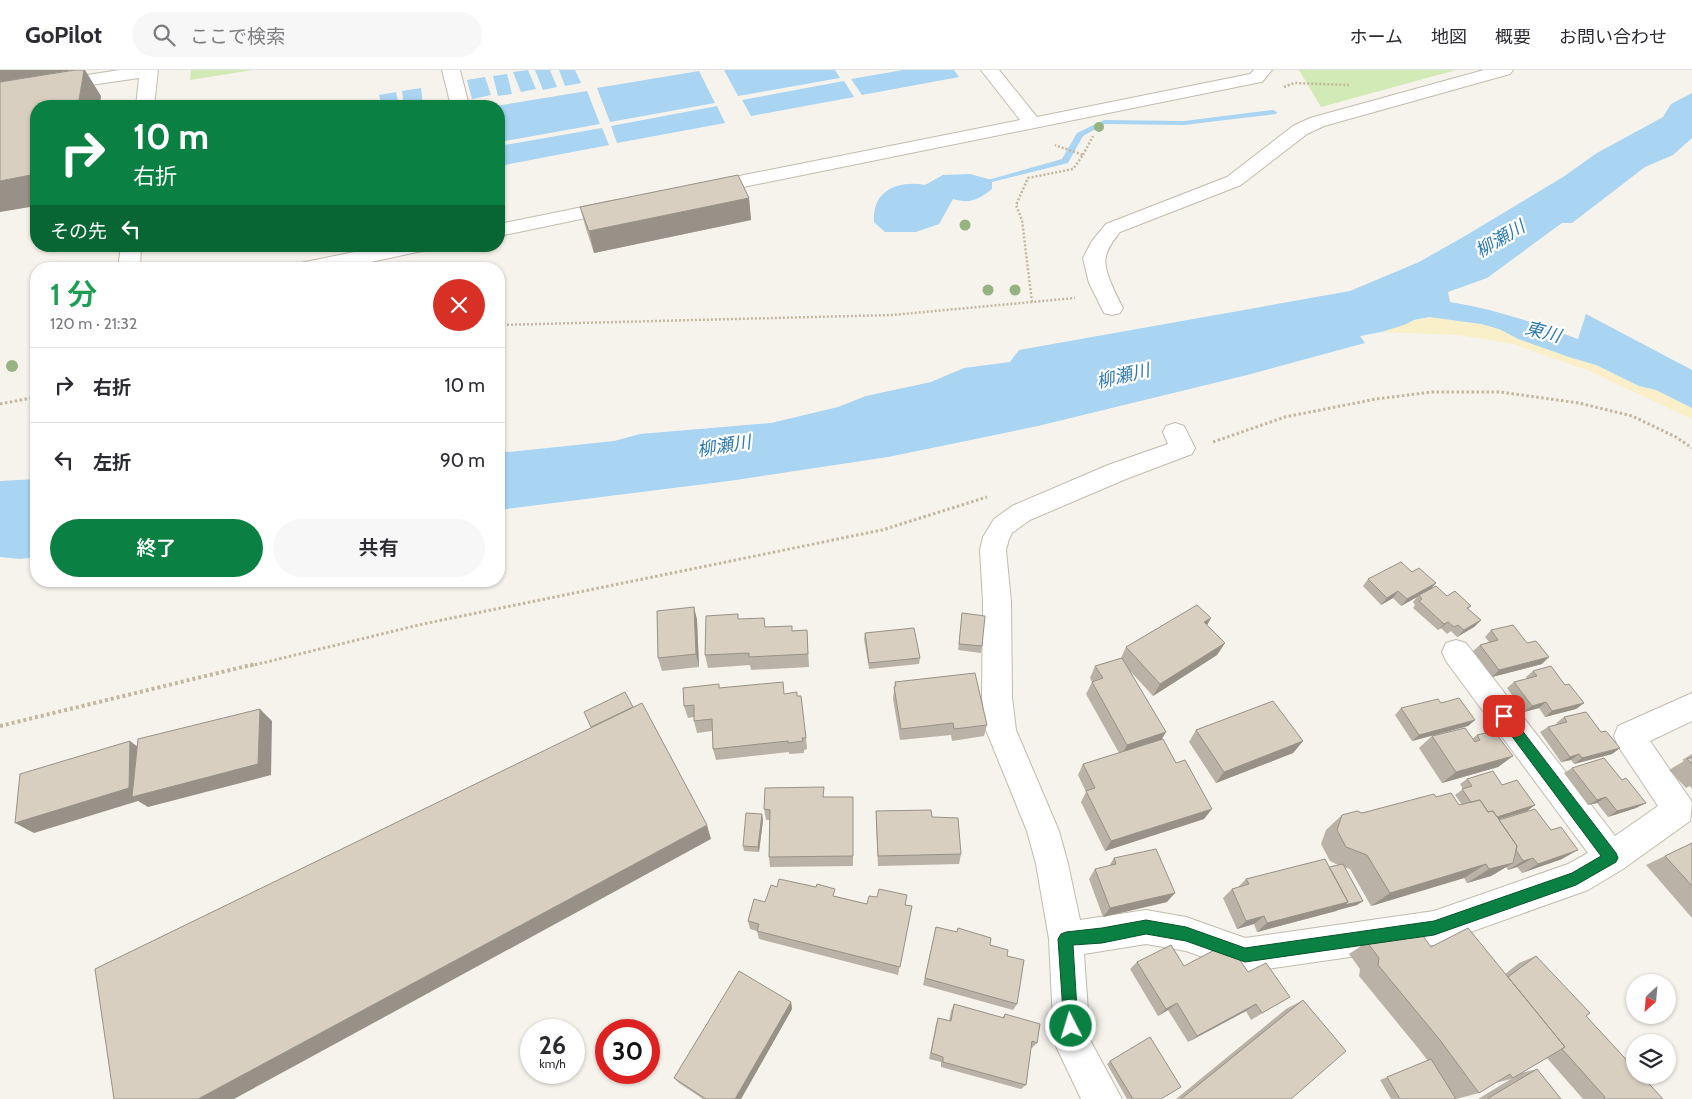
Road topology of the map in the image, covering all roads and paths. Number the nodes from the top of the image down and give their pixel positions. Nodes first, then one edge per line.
1 (149, 70) edge
2 (451, 70) edge
3 (990, 70) edge
4 (1263, 70) edge
5 (1504, 70) edge
6 (0, 93) edge
7 (146, 100) edge
8 (458, 100) edge
9 (1032, 123) junction
10 (1100, 133) dead end
11 (1056, 146) dead end
12 (1082, 155) junction
13 (683, 193) edge
14 (635, 203) edge
15 (505, 229) edge
16 (388, 252) edge
17 (339, 262) edge
18 (1032, 302) junction
19 (1109, 302) joint
20 (505, 325) edge
21 (30, 398) edge
22 (0, 404) edge
23 (1179, 440) joint
24 (1692, 448) edge
25 (992, 496) dead end
26 (1456, 652) dead end
27 (1692, 706) edge
28 (0, 726) edge
29 (1611, 858) junction
30 (1066, 939) junction
31 (1092, 1092) edge

1 - 6 street
1 - 7 street
2 - 8 street
3 - 9 street
4 - 9 street
5 - 19 street
9 - 13 street
10 - 12 path
11 - 12 path
12 - 18 path
14 - 15 street
16 - 17 street
18 - 19 path
18 - 20 path
21 - 22 path
23 - 24 path
23 - 30 street
25 - 28 path
26 - 29 street
27 - 29 street
29 - 30 street
30 - 31 street

